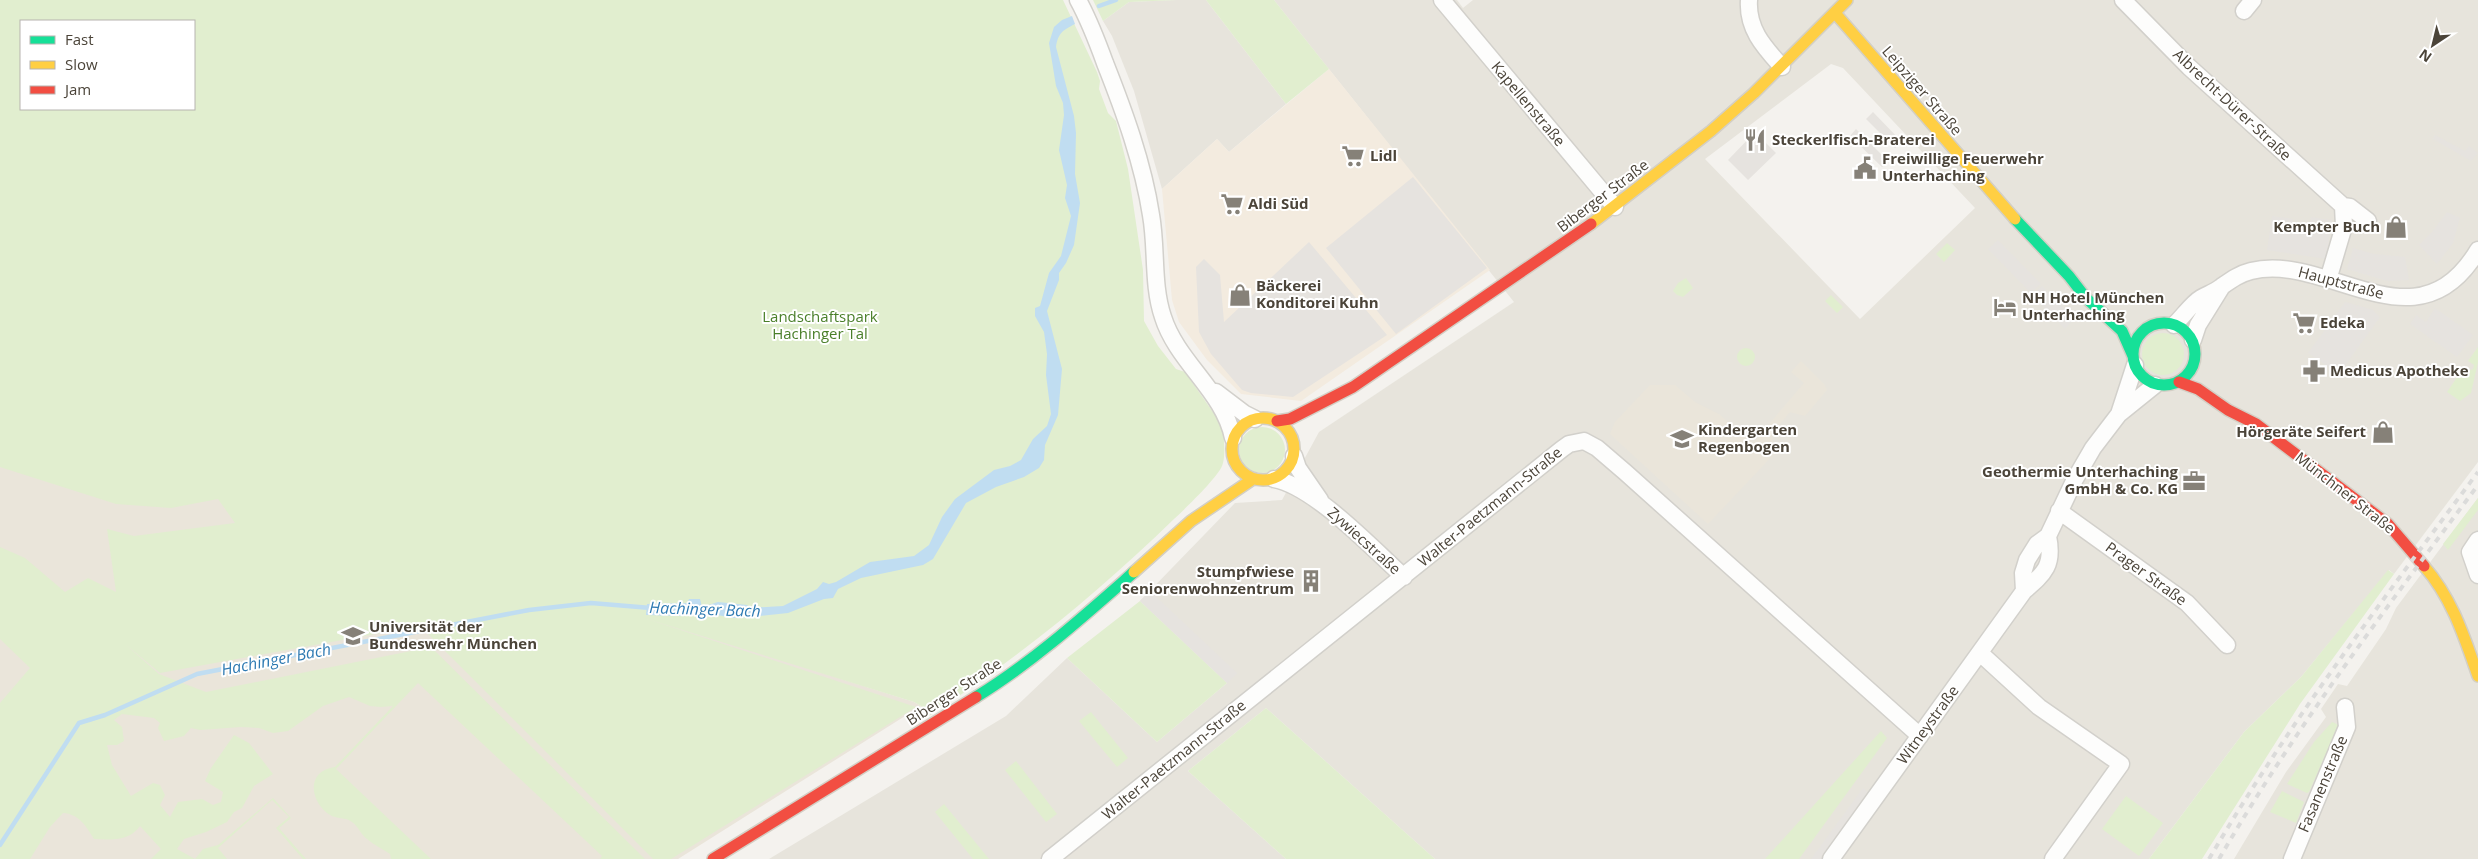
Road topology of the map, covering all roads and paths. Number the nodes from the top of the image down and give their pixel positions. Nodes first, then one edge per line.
1 (1078, 0) edge
2 (1442, 0) edge
3 (1749, 0) edge
4 (1847, 0) edge
5 (2123, 0) edge
6 (1835, 13) junction
7 (1782, 66) junction
8 (2344, 206) junction
9 (1615, 207) junction
10 (2344, 226) junction
11 (2478, 250) edge
12 (2069, 276) junction
13 (2328, 280) junction
14 (2220, 288) junction
15 (2101, 295) dead end
16 (2138, 320) dead end
17 (2152, 325) junction
18 (2174, 325) junction
19 (2193, 340) junction
20 (2134, 360) junction
21 (2179, 382) junction
22 (1204, 384) junction
23 (2155, 384) junction
24 (1353, 387) junction
25 (2236, 399) dead end
26 (2119, 414) junction
27 (1255, 418) junction
28 (1320, 419) dead end
29 (1277, 421) junction
30 (2256, 424) junction
31 (1301, 435) dead end
32 (1233, 438) junction
33 (1294, 451) junction
34 (1233, 460) junction
35 (1225, 475) dead end
36 (1253, 479) junction
37 (1274, 479) junction
38 (1214, 490) dead end
39 (1324, 506) junction
40 (2059, 511) junction
41 (1191, 521) junction
42 (2478, 540) edge
43 (2478, 574) edge
44 (1404, 577) junction
45 (2227, 645) dead end
46 (1980, 653) junction
47 (2478, 676) edge
48 (2346, 707) dead end
49 (1920, 736) junction
50 (713, 859) edge
51 (1050, 859) edge
52 (1831, 859) edge
53 (2053, 859) edge
54 (2292, 859) edge

1 - 22 street
2 - 9 street, Kapellenstraße
3 - 7 street
4 - 6 main road, Biberger Straße
5 - 8 street, Albrecht-Dürer-Straße
6 - 7 main road, Biberger Straße
6 - 12 main road, Leipziger Straße
7 - 9 main road, Biberger Straße
8 - 10 street
8 - 10 street, Albrecht-Dürer-Straße
9 - 24 main road, Biberger Straße
10 - 13 street
11 - 13 street, Hauptstraße
12 - 15 main road, Leipziger Straße
12 - 20 main road, Leipziger Straße
13 - 14 street, Hauptstraße
14 - 18 street, Hauptstraße
14 - 19 street, Hauptstraße
16 - 17 main road
17 - 18 main road
17 - 20 main road
18 - 19 main road
19 - 21 main road
20 - 23 main road
20 - 26 street, Witneystraße
21 - 23 main road
21 - 30 main road, Münchner Straße
22 - 27 street
22 - 32 street
23 - 26 street, Witneystraße
24 - 28 main road, Biberger Straße
24 - 29 main road, Biberger Straße
25 - 30 main road, Münchner Straße
26 - 40 street, Witneystraße
27 - 29 main road
27 - 32 main road
29 - 33 main road
30 - 47 main road, Münchner Straße
31 - 33 main road
32 - 34 main road
33 - 37 main road
33 - 39 street, Zywiecstraße
34 - 35 main road
34 - 36 main road
36 - 37 main road
36 - 41 main road, Biberger Straße
37 - 39 street, Zywiecstraße
38 - 41 main road, Biberger Straße
39 - 44 street, Zywiecstraße
40 - 45 street, Prager Straße
40 - 46 street, Witneystraße
41 - 50 main road, Biberger Straße
42 - 43 street
44 - 49 street, Walter-Paetzmann-Straße
44 - 51 street, Walter-Paetzmann-Straße
46 - 49 street, Witneystraße
46 - 53 street
48 - 54 street, Fasanenstraße
49 - 52 street, Witneystraße

